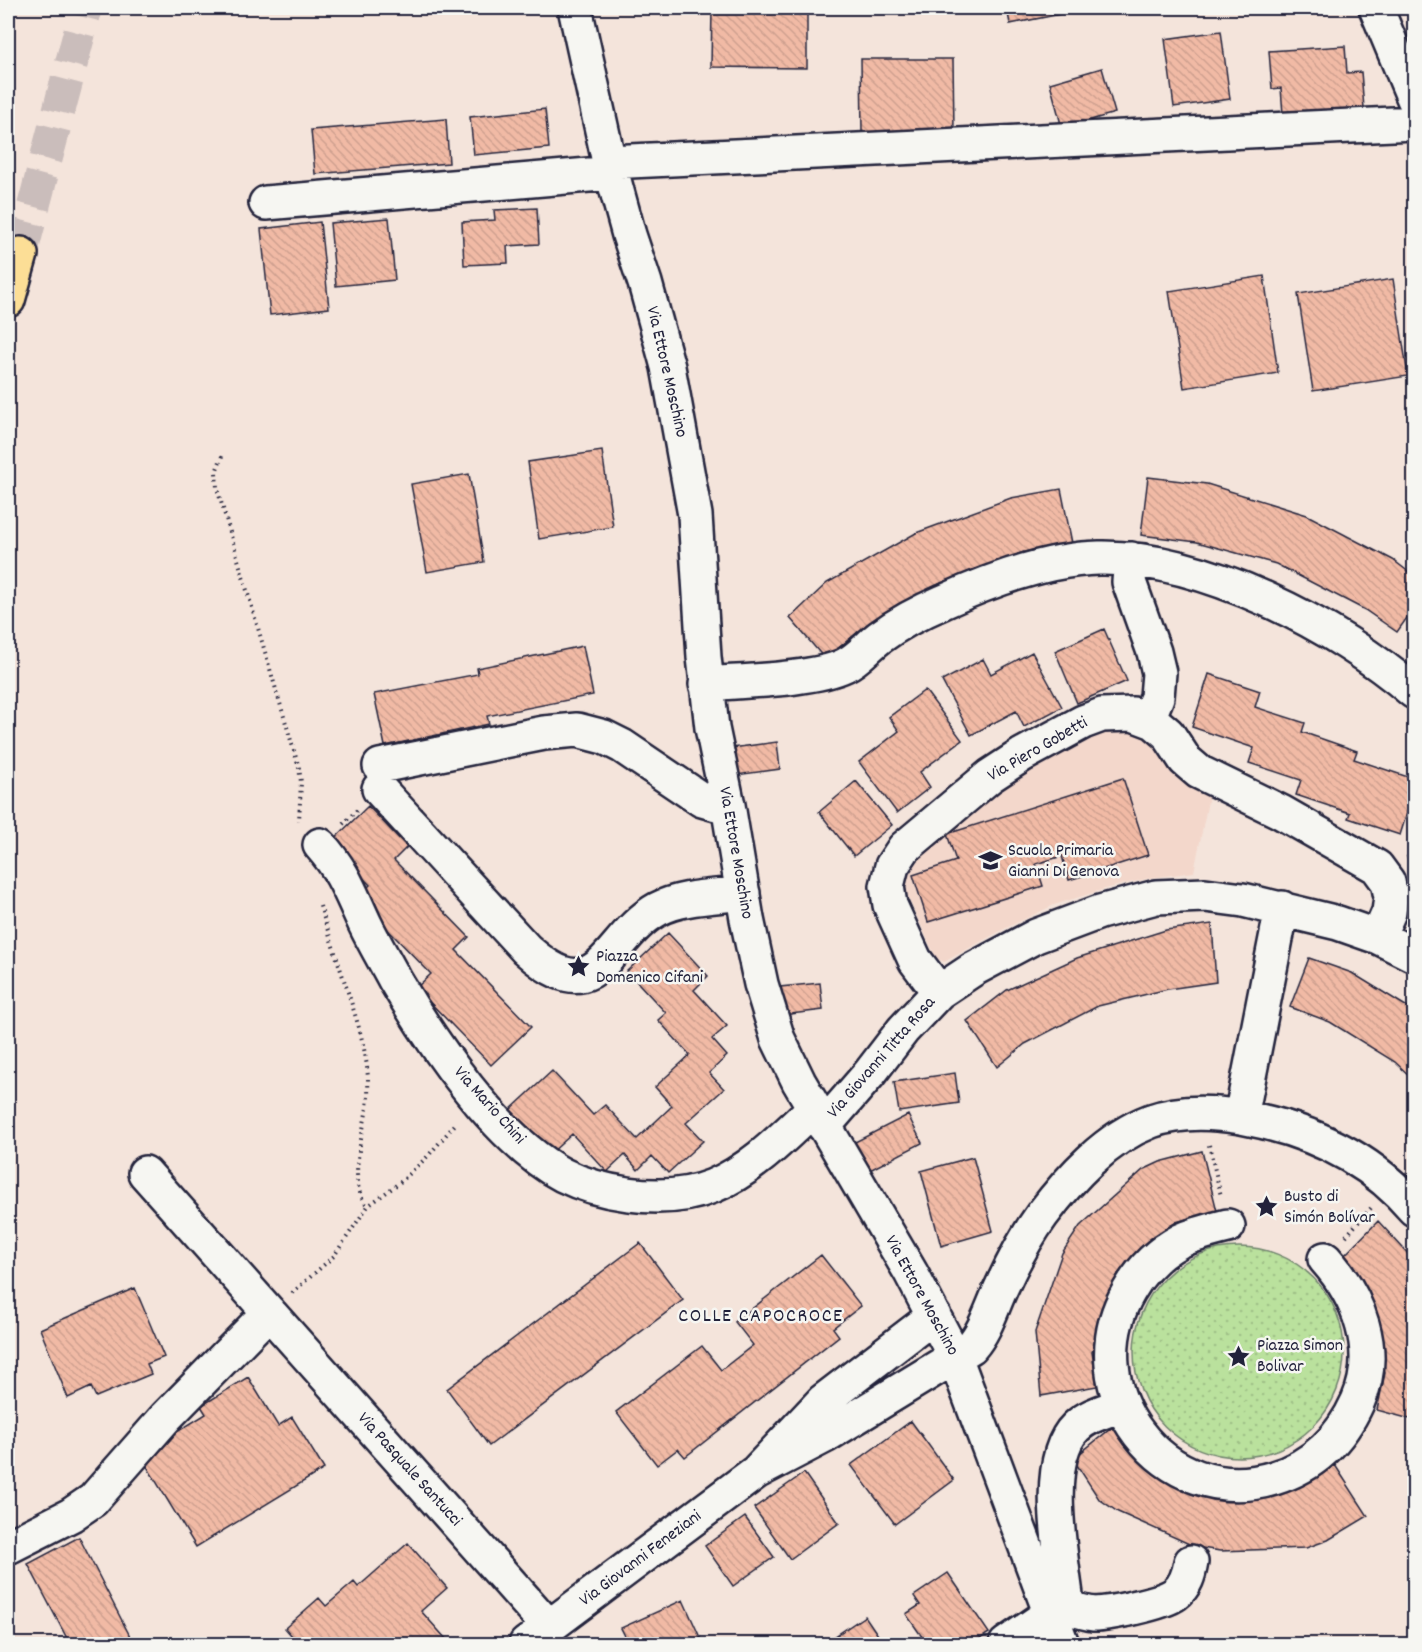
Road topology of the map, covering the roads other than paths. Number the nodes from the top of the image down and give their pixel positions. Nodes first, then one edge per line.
1 (575, 8) edge
2 (1376, 8) edge
3 (1414, 99) edge
4 (1414, 123) edge
5 (611, 167) junction
6 (266, 203) dead end
7 (21, 254) tunnel mouth
8 (8, 300) edge
9 (1131, 559) junction
10 (706, 684) junction
11 (1414, 692) edge
12 (1148, 719) junction
13 (728, 804) junction
14 (320, 845) road end
15 (743, 893) junction
16 (1282, 908) junction
17 (1378, 937) junction
18 (1414, 955) edge
19 (939, 992) junction
20 (819, 1117) junction
21 (1241, 1117) junction
22 (145, 1173) dead end
23 (1414, 1209) edge
24 (1228, 1226) road end
25 (1325, 1259) road end
26 (269, 1312) junction
27 (934, 1316) junction
28 (956, 1357) junction
29 (1121, 1405) junction
30 (756, 1472) junction
31 (8, 1547) edge
32 (1191, 1562) dead end
33 (1058, 1621) edge
34 (538, 1636) edge
35 (1006, 1644) edge

1 - 5 street, Via Ettore Moschino
2 - 3 street
4 - 5 street
5 - 6 street
5 - 10 street, Via Ettore Moschino
7 - 8 highway
9 - 10 street
9 - 11 street
9 - 12 street
10 - 13 street, Via Ettore Moschino
12 - 17 street
12 - 19 street, Via Piero Gobetti
13 - 15 street, Via Ettore Moschino
13 - 15 street
14 - 20 street, Via Mario Chini
15 - 20 street, Via Ettore Moschino
16 - 17 street, Via Giovanni Titta Rosa
16 - 19 street, Via Giovanni Titta Rosa
16 - 21 street
17 - 18 street, Via Giovanni Titta Rosa
19 - 20 street, Via Giovanni Titta Rosa
20 - 27 street, Via Ettore Moschino
21 - 23 street, Via Giovanni Feneziani
21 - 28 street, Via Giovanni Feneziani
22 - 26 street, Via Pasquale Santucci
24 - 29 street
25 - 29 street
26 - 31 street
26 - 34 street, Via Pasquale Santucci
27 - 28 street, Via Ettore Moschino
27 - 30 street, Via Giovanni Feneziani
28 - 30 street, Via Giovanni Feneziani
28 - 33 street, Via Ettore Moschino
29 - 33 street
30 - 34 street, Via Giovanni Feneziani
32 - 33 street
33 - 35 street

